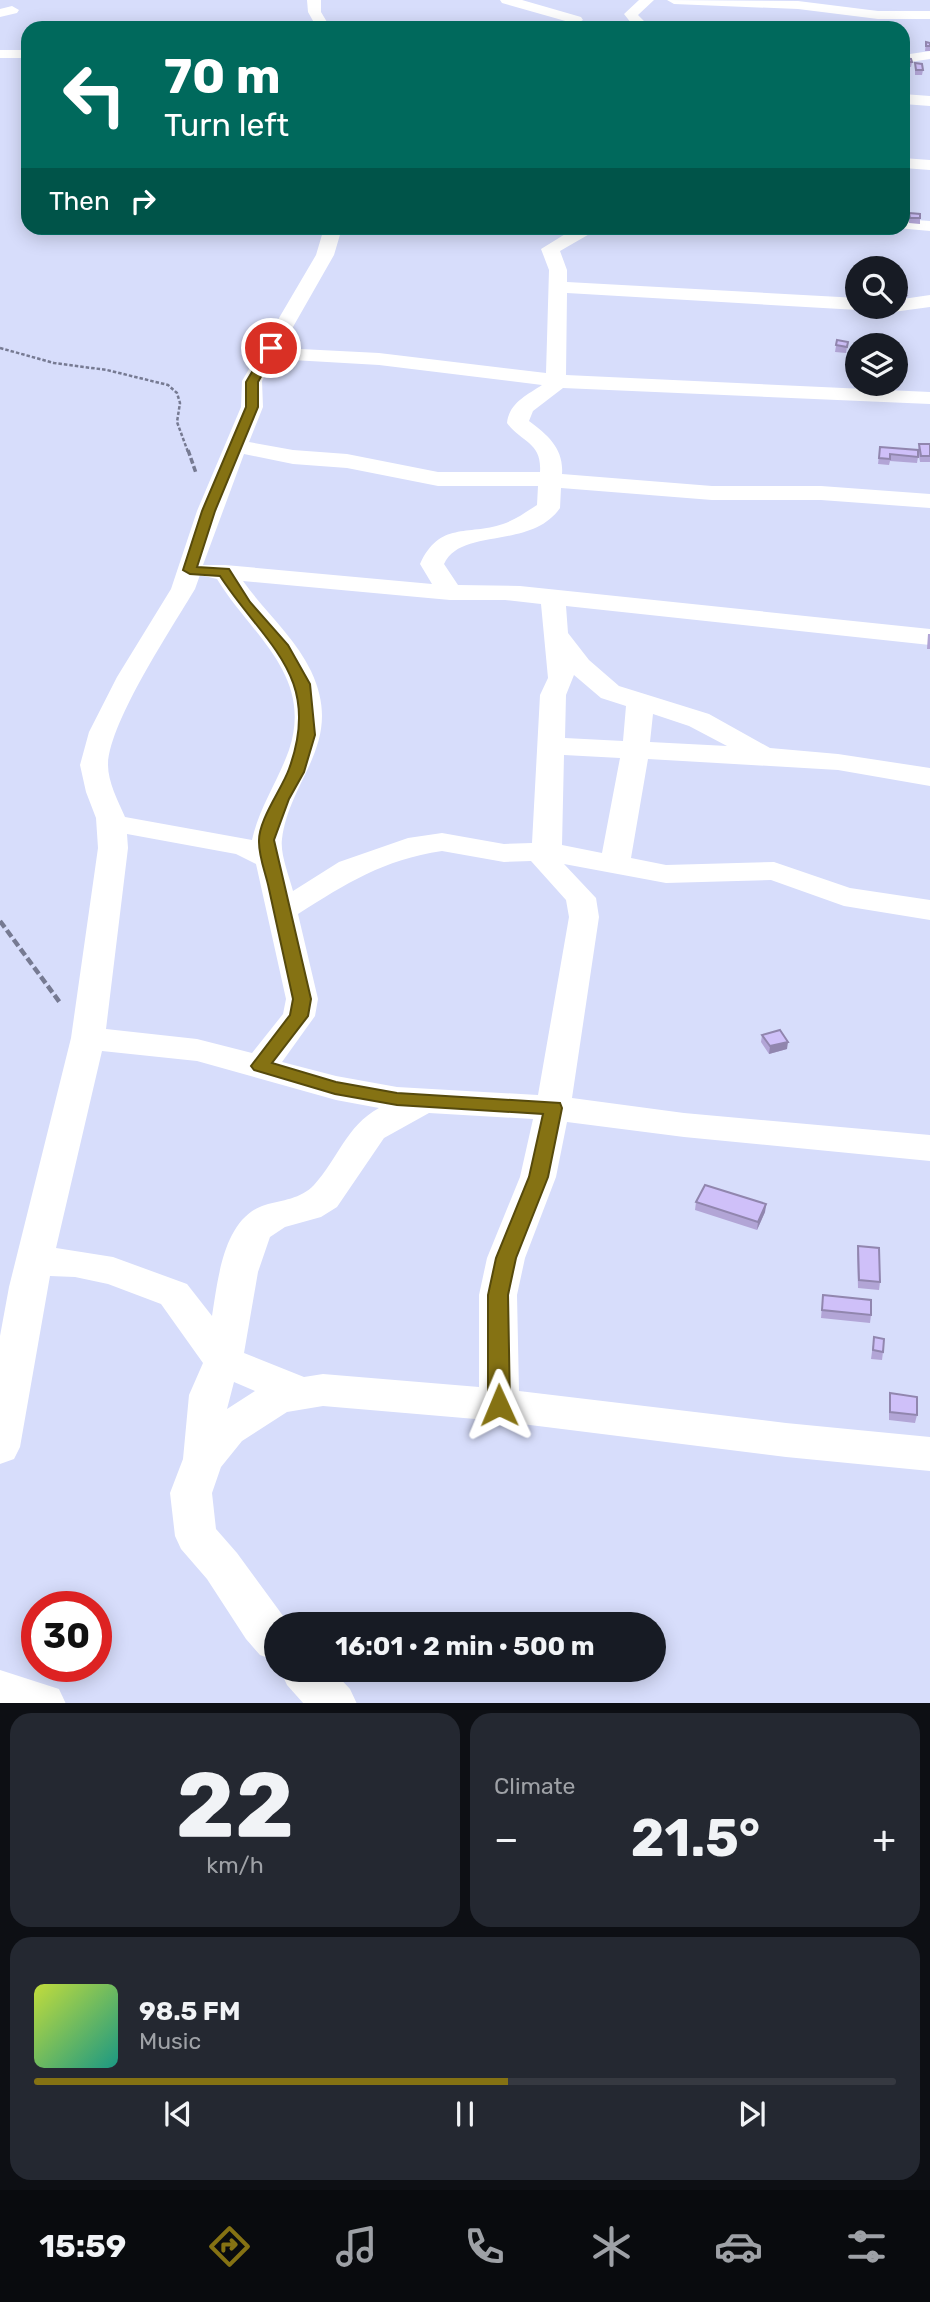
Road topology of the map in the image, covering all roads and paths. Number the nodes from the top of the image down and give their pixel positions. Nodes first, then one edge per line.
1 (314, 0) edge
2 (507, 0) edge
3 (647, 0) edge
4 (674, 0) edge
5 (780, 2) edge
6 (930, 15) edge
7 (577, 18) edge
8 (320, 21) edge
9 (634, 21) edge
10 (0, 54) edge
11 (21, 54) edge
12 (910, 54) edge
13 (930, 55) edge
14 (910, 58) edge
15 (910, 100) edge
16 (930, 101) edge
17 (910, 164) edge
18 (930, 165) edge
19 (910, 225) edge
20 (930, 226) edge
21 (331, 235) edge
22 (575, 235) edge
23 (558, 287) junction
24 (930, 302) edge
25 (845, 303) edge
26 (908, 304) edge
27 (0, 348) edge
28 (269, 353) junction
29 (555, 381) junction
30 (930, 398) edge
31 (238, 446) junction
32 (550, 481) junction
33 (930, 501) edge
34 (209, 511) junction
35 (190, 570) junction
36 (225, 572) junction
37 (450, 593) junction
38 (550, 597) junction
39 (555, 635) junction
40 (930, 637) edge
41 (640, 702) junction
42 (550, 746) junction
43 (636, 748) junction
44 (767, 757) junction
45 (930, 777) edge
46 (112, 823) junction
47 (546, 851) junction
48 (271, 860) junction
49 (615, 865) junction
50 (930, 910) edge
51 (282, 911) junction
52 (0, 921) edge
53 (88, 1038) junction
54 (260, 1066) junction
55 (424, 1101) junction
56 (553, 1108) junction
57 (930, 1148) edge
58 (34, 1262) junction
59 (223, 1361) junction
60 (302, 1394) junction
61 (499, 1405) junction
62 (0, 1447) edge
63 (930, 1454) edge
64 (204, 1459) junction
65 (264, 1625) edge
66 (314, 1682) edge
67 (0, 1691) edge
68 (43, 1703) edge
69 (334, 1703) edge

1 - 8 street
2 - 7 street
3 - 9 street
4 - 5 street
5 - 6 street
10 - 11 street
12 - 13 street
13 - 14 street
15 - 16 street
17 - 18 street
19 - 20 street
21 - 28 street
22 - 23 street
23 - 25 street
23 - 29 street
24 - 26 street
27 - 34 path
28 - 29 street
28 - 31 street
29 - 30 street
29 - 32 street
31 - 32 street
31 - 34 street
32 - 33 street
32 - 37 street
34 - 35 street
35 - 36 street
35 - 46 street
36 - 37 street
36 - 48 street
37 - 38 street
38 - 39 street
38 - 40 street
39 - 41 street
39 - 42 street
41 - 43 street
41 - 44 street
42 - 43 street
42 - 47 street
43 - 44 street
43 - 49 street
44 - 45 street
46 - 48 street
46 - 53 street
47 - 49 street
47 - 51 street
47 - 56 street
48 - 51 street
49 - 50 street
51 - 54 street
52 - 53 path
53 - 54 street
53 - 58 street
54 - 55 street
55 - 56 street
55 - 59 street
56 - 57 street
56 - 61 street
58 - 59 street
58 - 62 street
59 - 60 street
59 - 64 street
60 - 61 street
60 - 64 street
61 - 63 street
64 - 65 street
66 - 69 street
67 - 68 street

